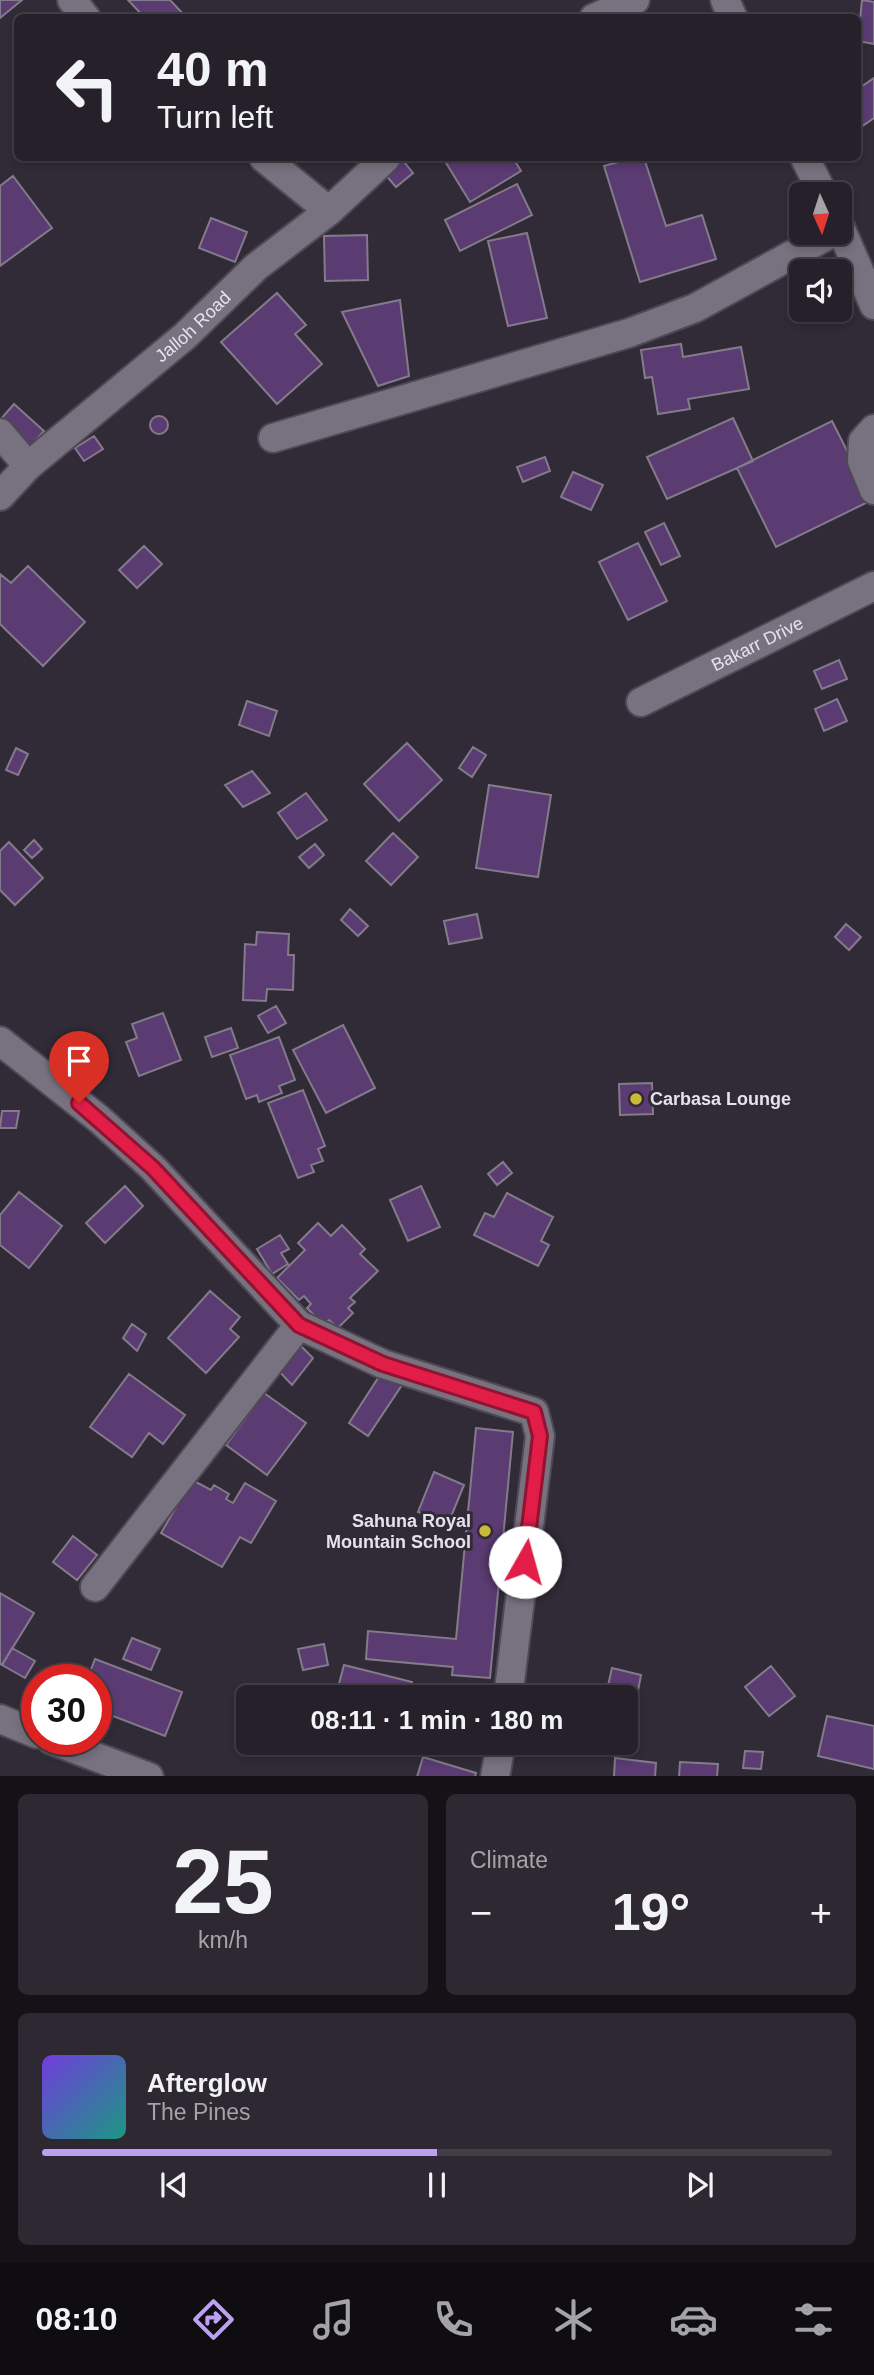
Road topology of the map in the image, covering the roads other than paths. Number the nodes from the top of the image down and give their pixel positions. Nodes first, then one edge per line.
1 (72, 0) edge
2 (635, 0) edge
3 (83, 14) edge
4 (603, 14) edge
5 (268, 161) edge
6 (383, 161) edge
7 (806, 161) edge
8 (817, 182) edge
9 (329, 211) junction
10 (810, 245) edge
11 (848, 245) edge
12 (874, 305) edge
13 (874, 429) edge
14 (0, 433) edge
15 (273, 438) dead end
16 (28, 466) junction
17 (874, 490) edge
18 (0, 496) edge
19 (874, 586) edge
20 (641, 702) dead end
21 (0, 1041) edge
22 (299, 1325) junction
23 (96, 1587) dead end
24 (510, 1685) edge
25 (0, 1719) edge
26 (21, 1728) edge
27 (92, 1755) edge
28 (499, 1755) edge
29 (149, 1776) edge
30 (495, 1776) edge

1 - 3 street
2 - 4 street
5 - 9 street
6 - 9 street, Jalloh Road
7 - 8 street
9 - 16 street, Jalloh Road
10 - 15 street
11 - 12 street
13 - 17 street
14 - 16 street
16 - 18 street, Jalloh Road
19 - 20 street, Bakarr Drive
21 - 22 street
22 - 23 street
22 - 24 street
25 - 26 street
27 - 29 street
28 - 30 street

